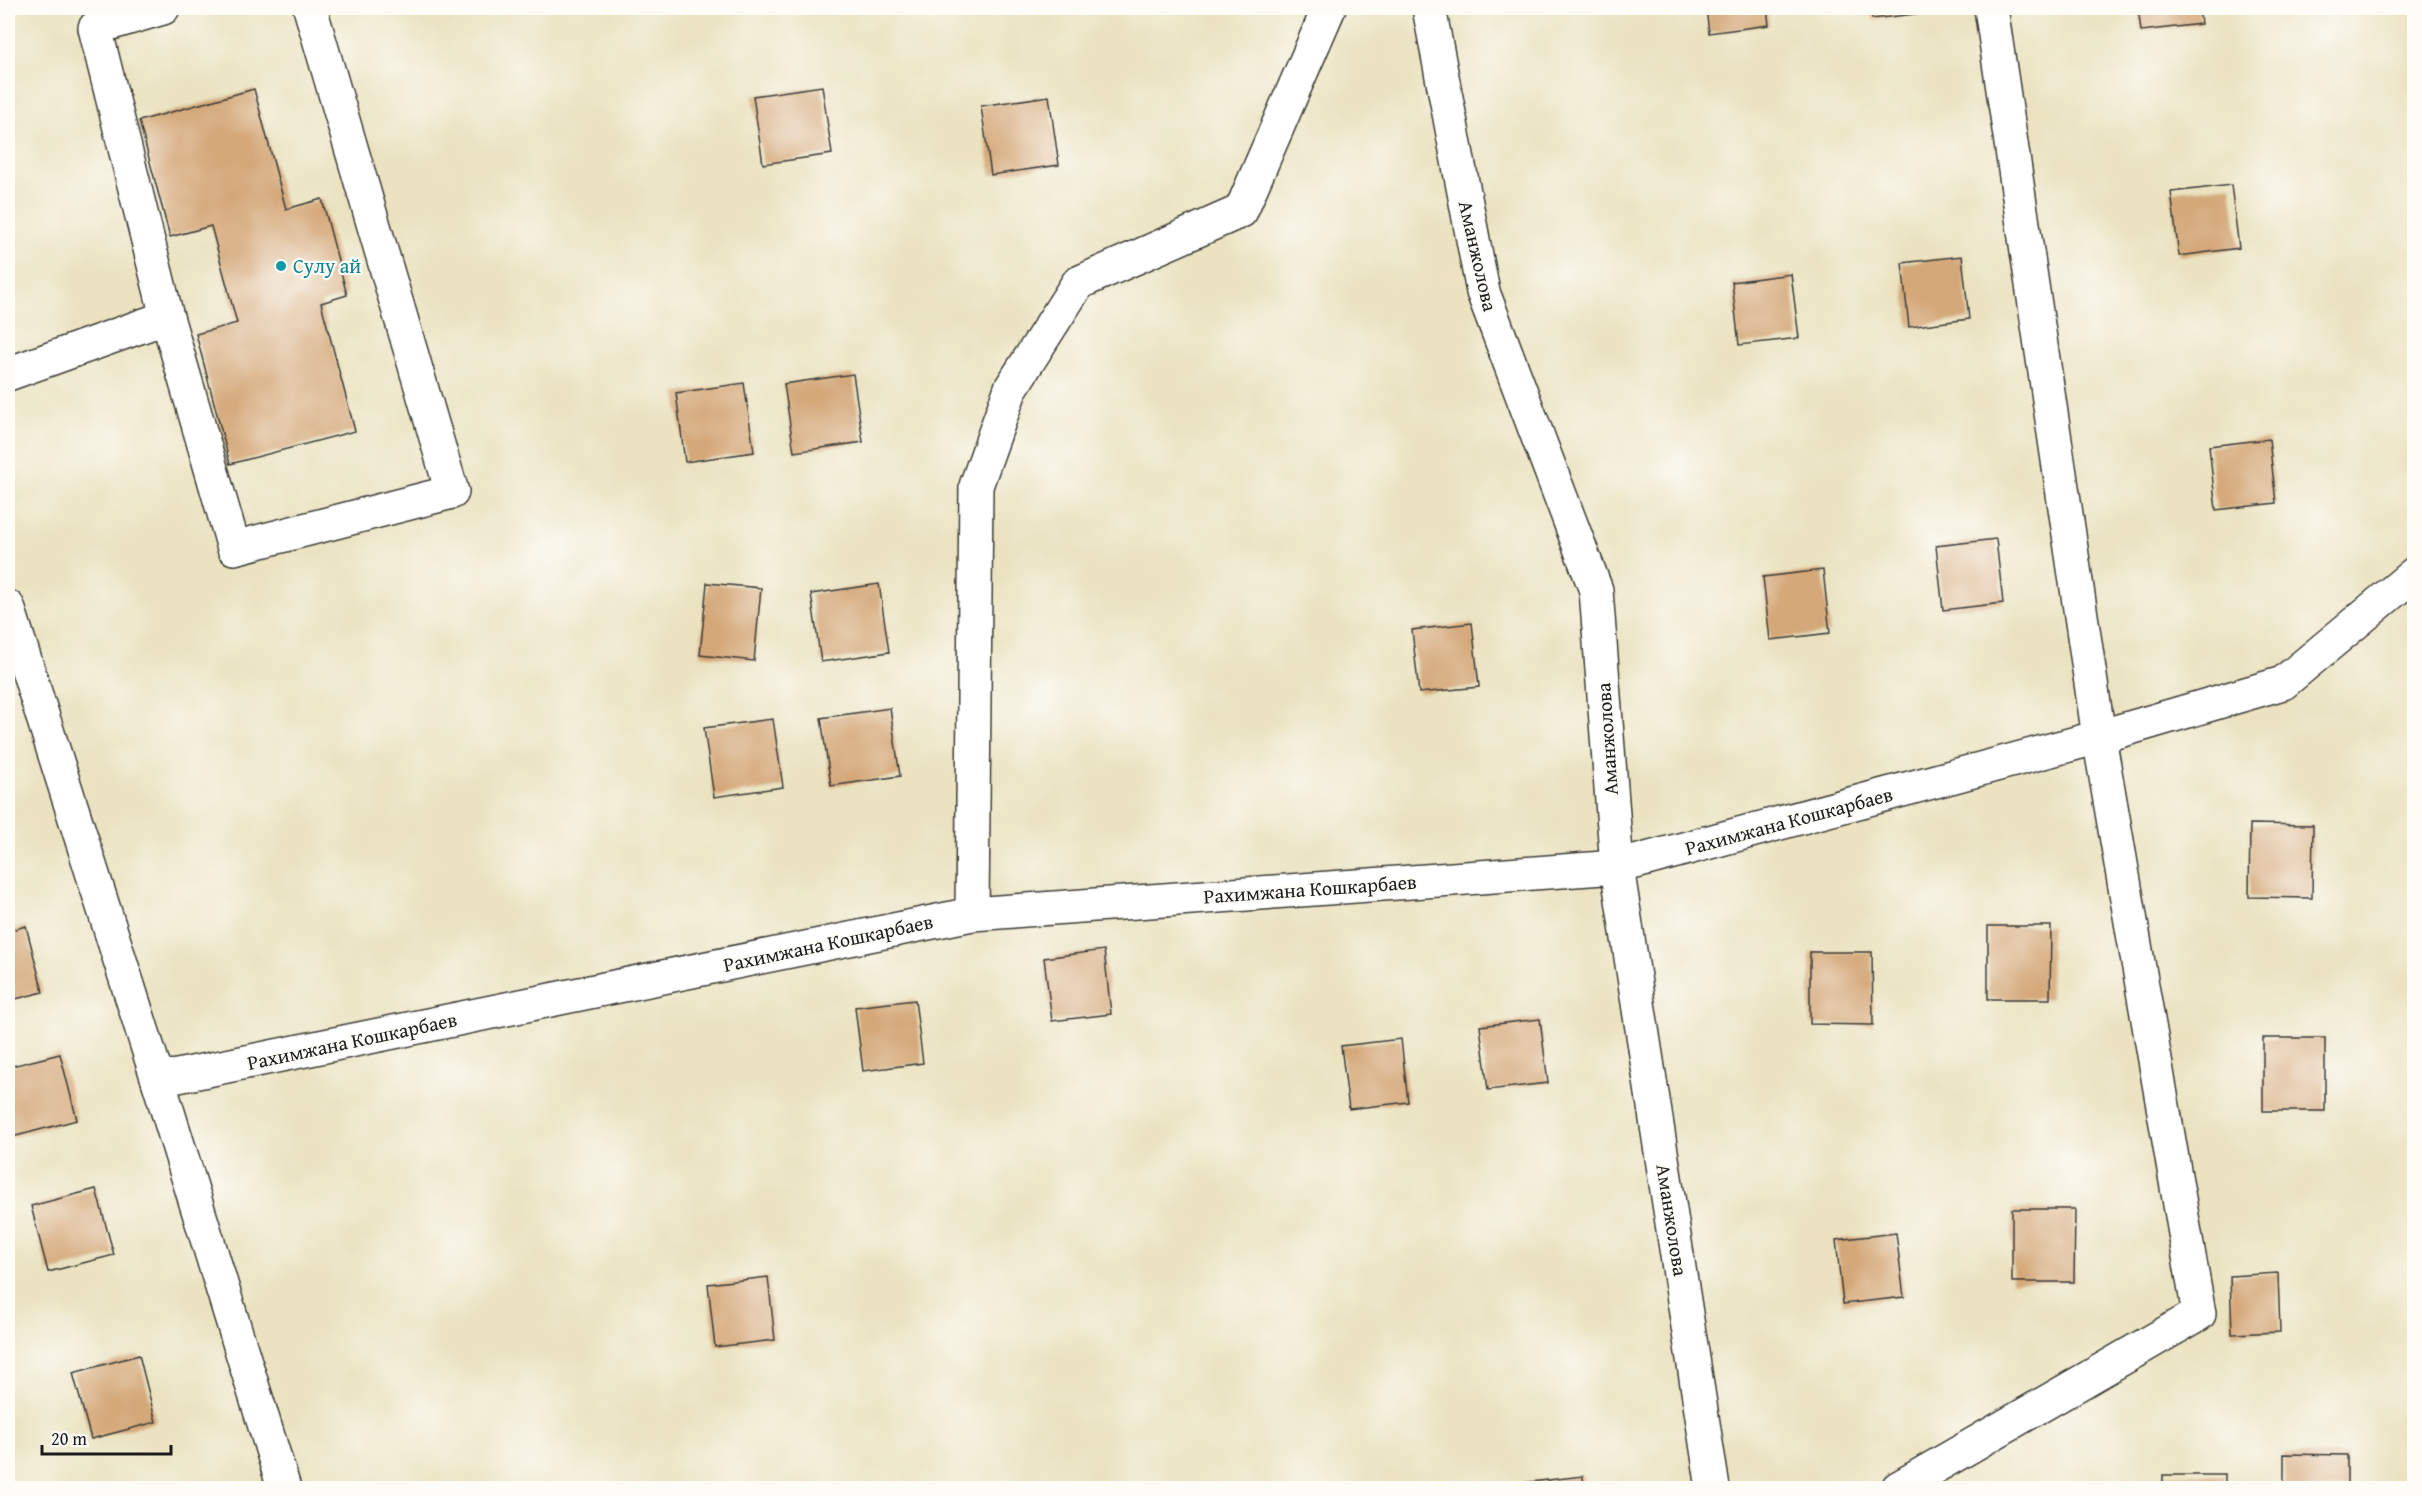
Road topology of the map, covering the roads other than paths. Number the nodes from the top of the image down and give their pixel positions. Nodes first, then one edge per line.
1 (163, 8) edge
2 (310, 8) edge
3 (1329, 8) edge
4 (1429, 8) edge
5 (1991, 8) edge
6 (92, 18) edge
7 (167, 317) junction
8 (8, 374) edge
9 (2415, 574) edge
10 (8, 607) edge
11 (2099, 737) junction
12 (1617, 867) junction
13 (972, 914) junction
14 (158, 1080) junction
15 (284, 1488) edge
16 (1713, 1488) edge
17 (1898, 1488) edge

1 - 6 street
2 - 7 street
3 - 13 street
4 - 12 street, Аманжолова
5 - 11 street
6 - 7 street
7 - 8 street
9 - 11 street, Рахимжана Кошкарбаев
10 - 14 street
11 - 12 street, Рахимжана Кошкарбаев
11 - 17 street
12 - 13 street, Рахимжана Кошкарбаев
12 - 16 street, Аманжолова
13 - 14 street, Рахимжана Кошкарбаев
14 - 15 street

